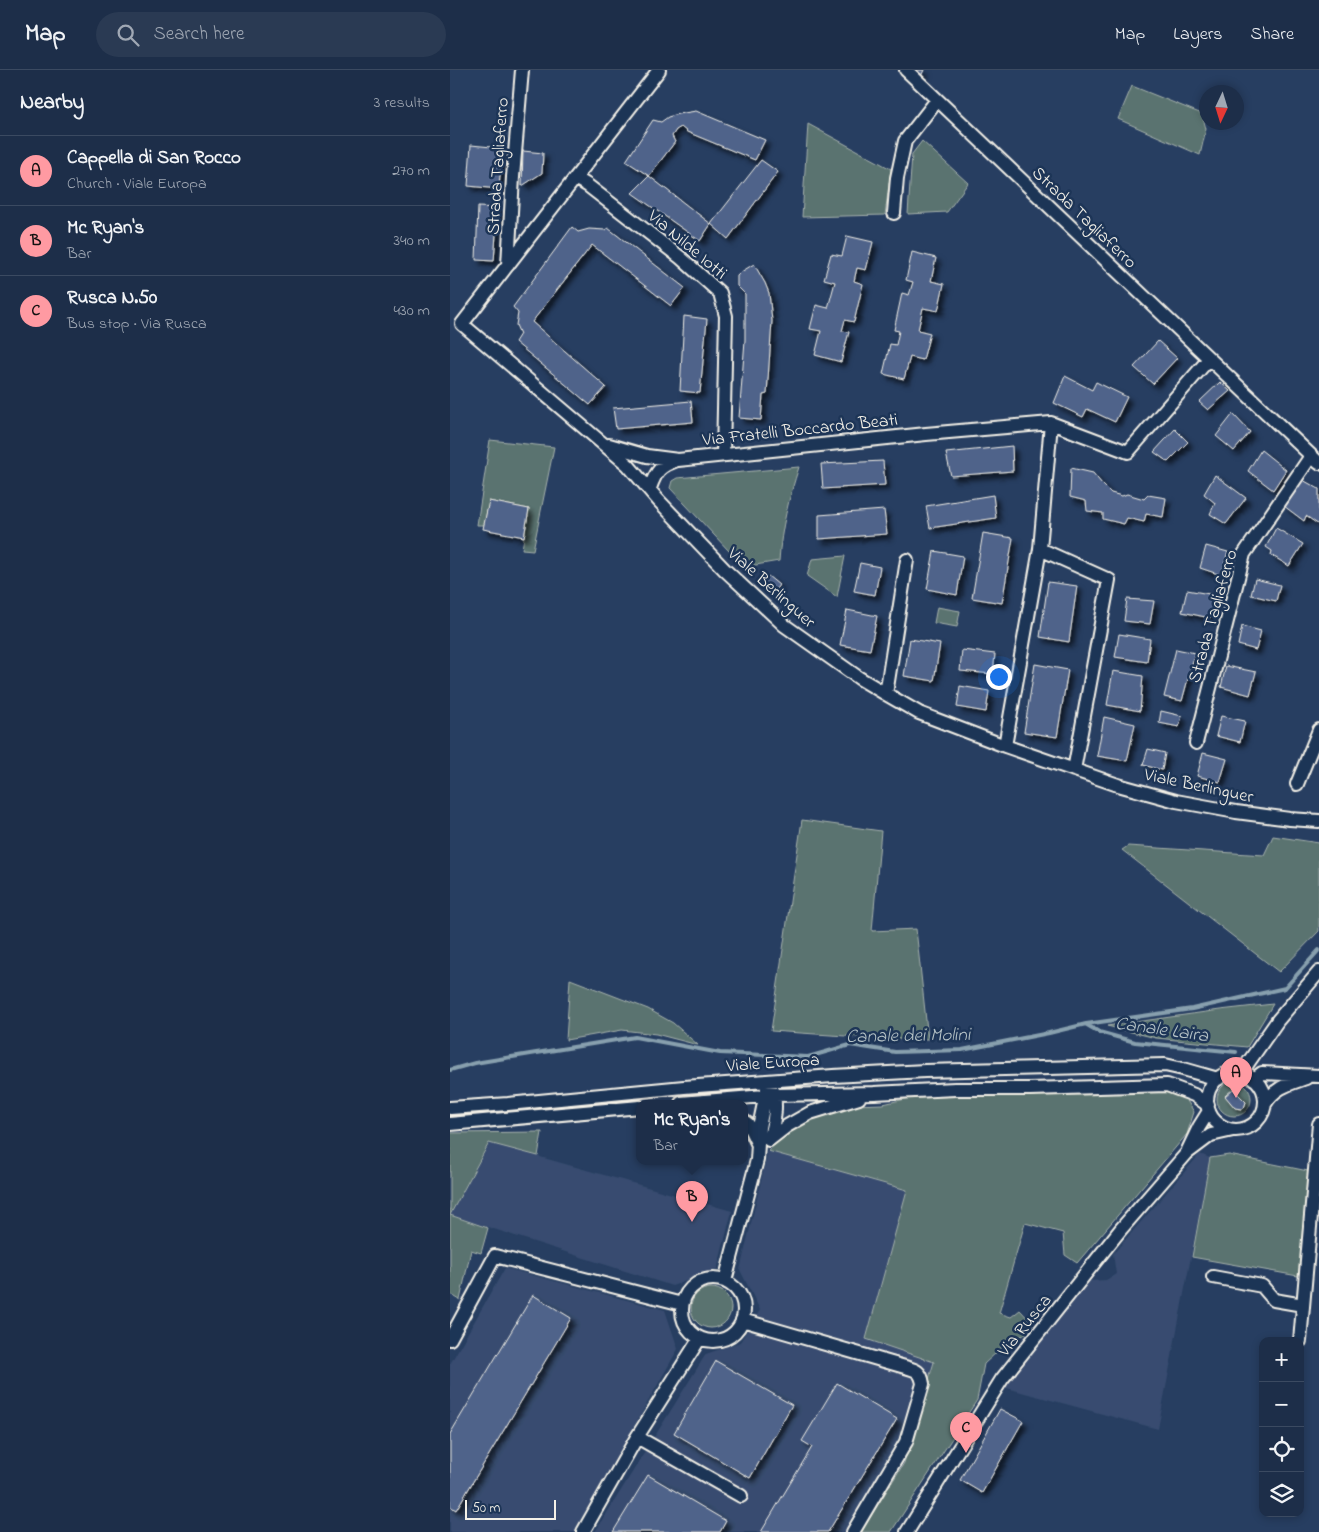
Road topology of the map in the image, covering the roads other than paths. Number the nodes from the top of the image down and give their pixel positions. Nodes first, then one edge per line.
1 (522, 70) edge
2 (906, 70) edge
3 (657, 72) edge
4 (937, 100) junction
5 (575, 178) junction
6 (894, 213) dead end
7 (508, 265) junction
8 (1209, 359) junction
9 (1051, 422) junction
10 (600, 441) junction
11 (723, 455) junction
12 (647, 456) junction
13 (678, 460) junction
14 (1315, 460) edge
15 (660, 469) junction
16 (633, 470) junction
17 (650, 488) junction
18 (1040, 549) junction
19 (907, 560) dead end
20 (886, 694) junction
21 (1319, 730) edge
22 (1196, 743) dead end
23 (1005, 746) junction
24 (1074, 770) junction
25 (1297, 784) dead end
26 (1319, 821) edge
27 (1319, 972) edge
28 (1241, 1073) junction
29 (1316, 1076) edge
30 (1218, 1079) junction
31 (1254, 1079) junction
32 (770, 1080) junction
33 (874, 1094) junction
34 (770, 1095) junction
35 (719, 1100) edge
36 (1265, 1104) junction
37 (636, 1107) edge
38 (450, 1108) edge
39 (1208, 1108) junction
40 (450, 1124) edge
41 (748, 1124) edge
42 (1319, 1124) edge
43 (1233, 1130) junction
44 (764, 1142) junction
45 (1187, 1153) junction
46 (1213, 1277) dead end
47 (725, 1282) junction
48 (682, 1304) junction
49 (1303, 1305) junction
50 (742, 1320) junction
51 (1300, 1337) edge
52 (700, 1338) junction
53 (450, 1339) edge
54 (637, 1436) junction
55 (741, 1496) dead end
56 (583, 1532) edge
57 (854, 1532) edge
58 (907, 1532) edge

1 - 7 street, Strada Tagliaferro
2 - 4 street, Strada Tagliaferro
3 - 5 street
4 - 6 street
4 - 8 street, Strada Tagliaferro
5 - 7 street
5 - 11 street, Via Nilde Iotti
7 - 10 street
8 - 9 street
8 - 14 street, Strada Tagliaferro
9 - 11 street, Via Fratelli Boccardo Beati
9 - 18 street
10 - 12 street, Via Fratelli Boccardo Beati
10 - 16 street
11 - 13 street, Via Fratelli Boccardo Beati
12 - 13 street, Via Fratelli Boccardo Beati
12 - 16 street
13 - 15 street, Via Fratelli Boccardo Beati
14 - 22 street, Strada Tagliaferro
15 - 16 street, Via Fratelli Boccardo Beati
15 - 17 street
16 - 17 street, Viale Berlinguer
17 - 20 street, Viale Berlinguer
18 - 23 street
18 - 24 street
19 - 20 street
20 - 23 street, Viale Berlinguer
21 - 25 street
23 - 24 street, Viale Berlinguer
24 - 26 street, Viale Berlinguer
27 - 28 street
28 - 30 street
28 - 31 street
29 - 31 street
29 - 36 street
30 - 32 street, Viale Europa
30 - 39 street
31 - 36 street
32 - 34 street
32 - 38 street, Viale Europa
33 - 34 street, Viale Europa
33 - 39 street, Viale Europa
33 - 44 street
34 - 35 street, Viale Europa
34 - 44 street
36 - 43 street
37 - 40 street
39 - 43 street
39 - 45 street, Via Rusca
41 - 44 street
42 - 49 street
43 - 45 street, Via Rusca
44 - 47 street
45 - 58 street, Via Rusca
46 - 49 street
47 - 48 street
47 - 50 street
48 - 52 street
48 - 53 street
49 - 51 street
50 - 52 street
50 - 57 street
52 - 54 street
54 - 55 street
54 - 56 street

